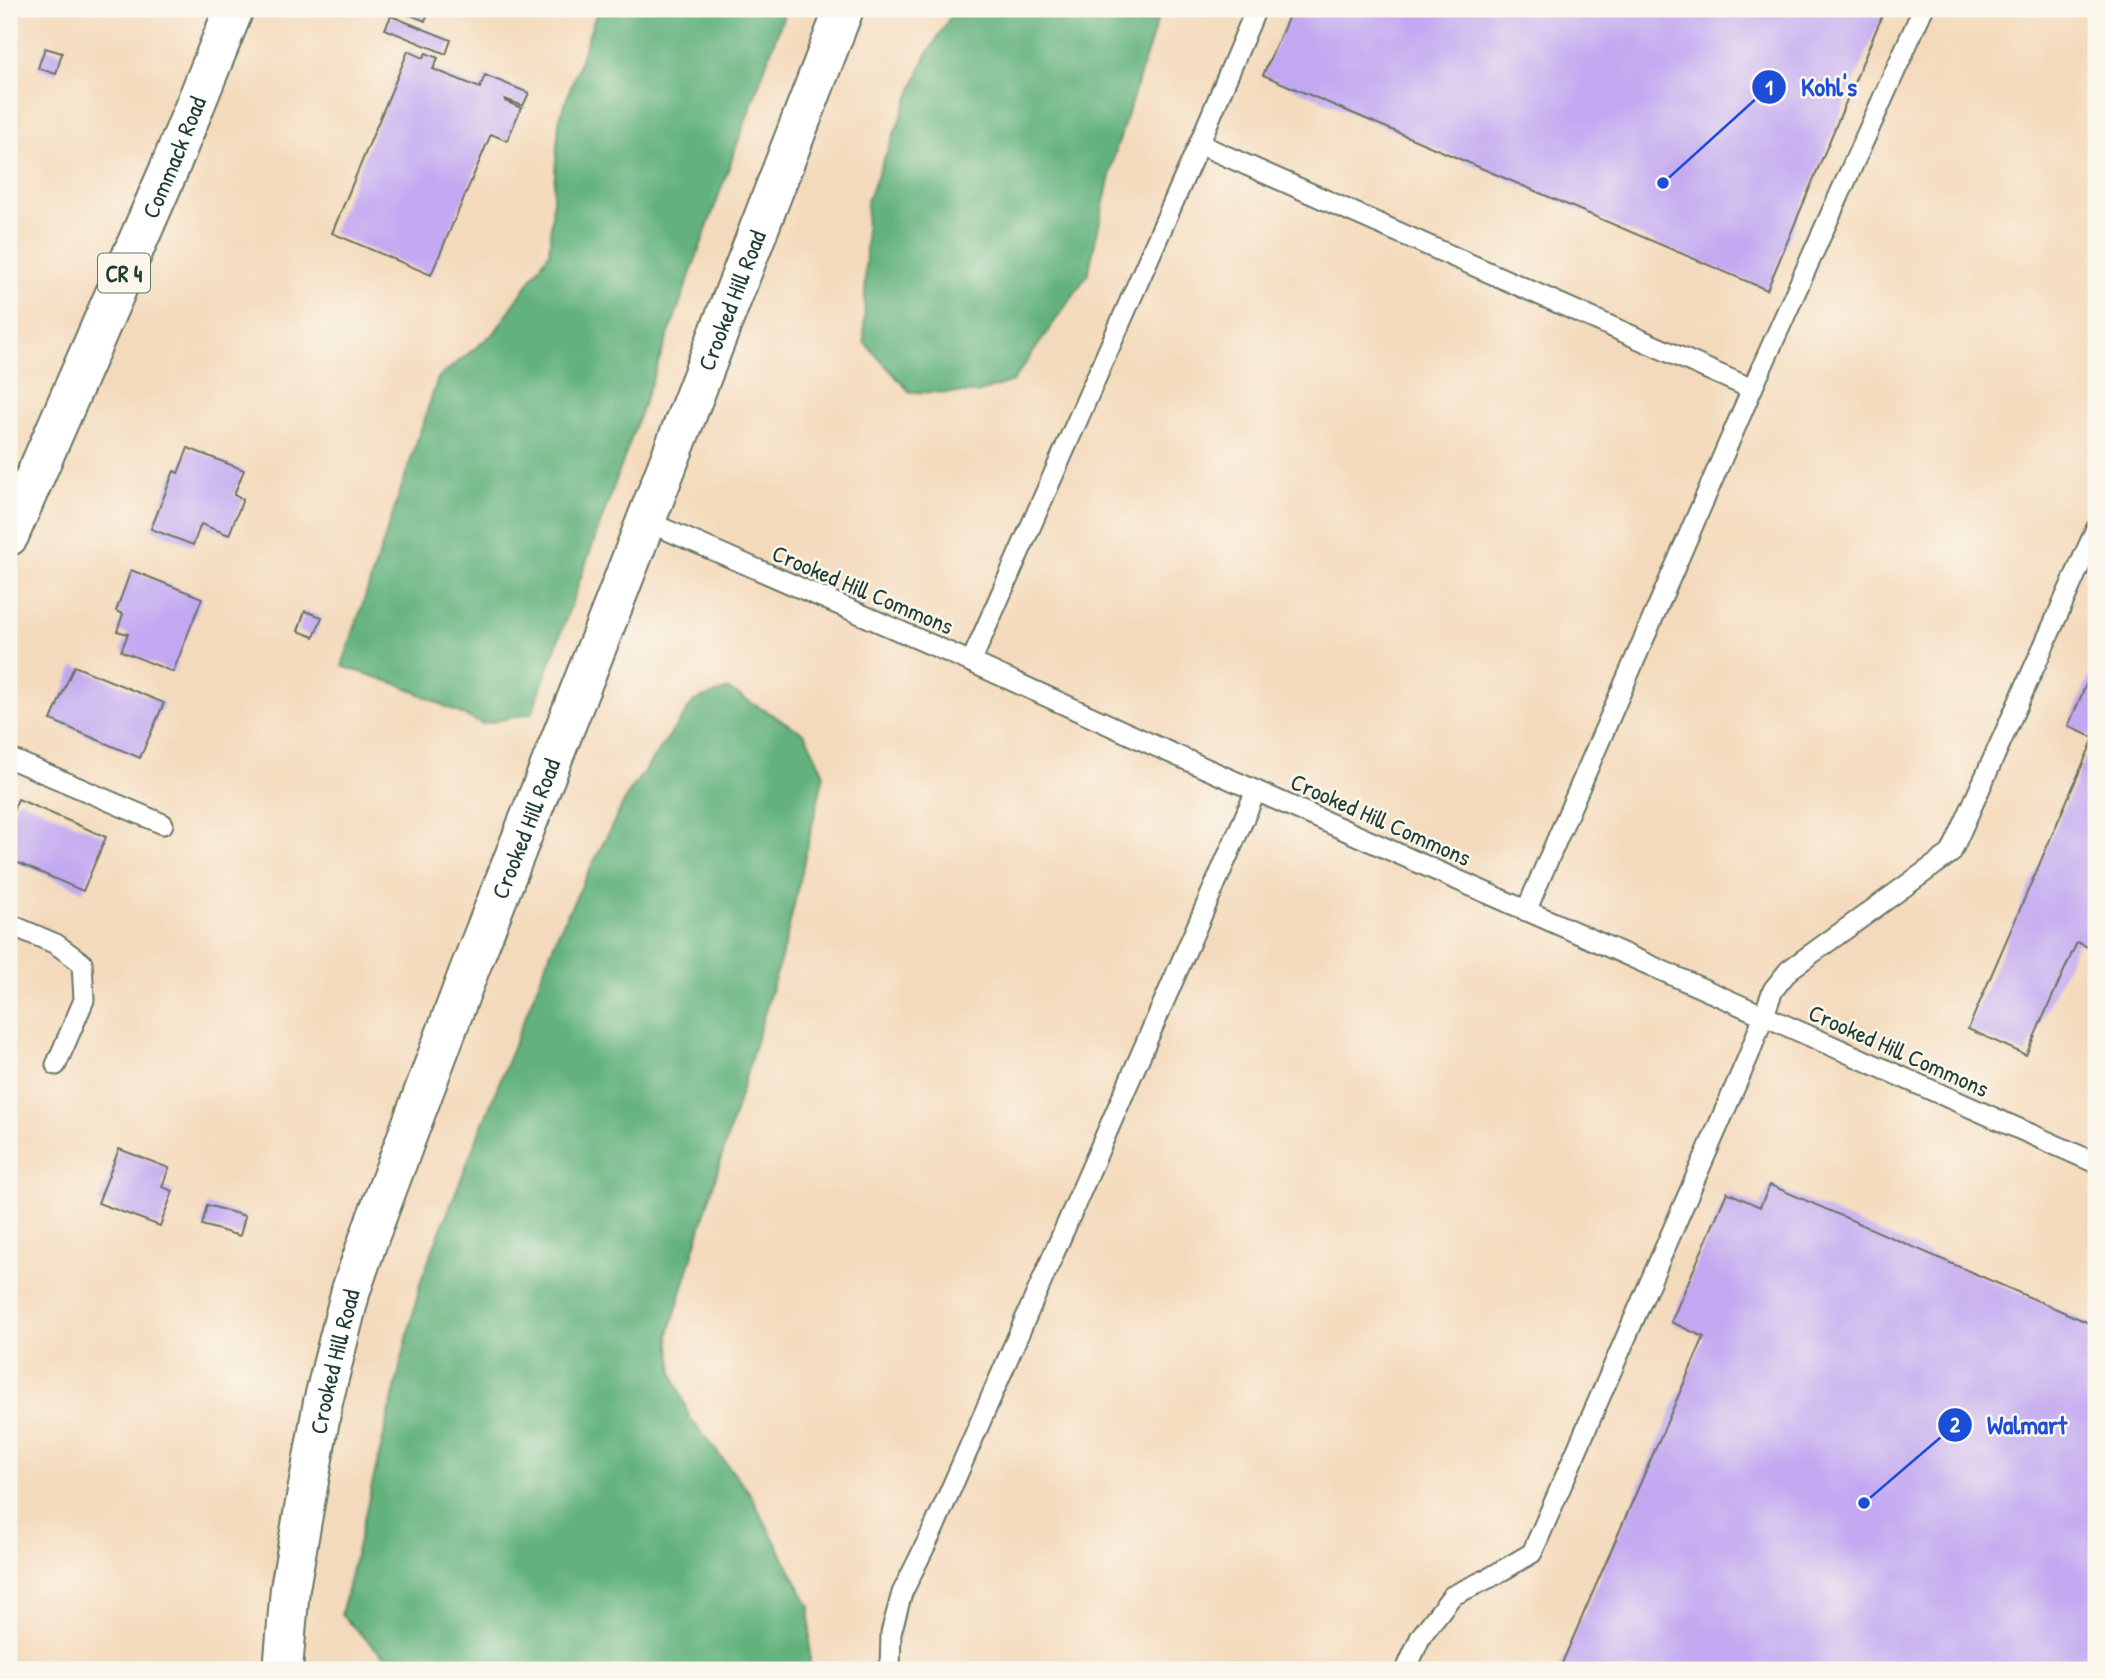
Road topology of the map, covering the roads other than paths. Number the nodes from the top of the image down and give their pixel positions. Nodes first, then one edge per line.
1 (234, 9) edge
2 (844, 9) edge
3 (1256, 9) edge
4 (1923, 9) edge
5 (1199, 144) junction
6 (1752, 389) junction
7 (646, 520) junction
8 (2096, 529) edge
9 (9, 536) edge
10 (971, 662) junction
11 (9, 758) edge
12 (1256, 790) junction
13 (163, 824) dead end
14 (1526, 911) junction
15 (9, 924) edge
16 (1763, 1016) junction
17 (56, 1065) dead end
18 (2096, 1164) edge
19 (283, 1670) edge
20 (890, 1670) edge
21 (1406, 1670) edge

1 - 9 main road, Commack Road / CR 4
2 - 7 main road, Crooked Hill Road
3 - 5 lane
4 - 6 lane
5 - 6 lane
5 - 10 lane
6 - 14 lane
7 - 10 lane, Crooked Hill Commons
7 - 19 main road, Crooked Hill Road
8 - 16 lane
10 - 12 lane, Crooked Hill Commons
11 - 13 lane
12 - 14 lane, Crooked Hill Commons
12 - 20 lane
14 - 16 lane, Crooked Hill Commons
15 - 17 lane
16 - 18 lane, Crooked Hill Commons
16 - 21 lane

